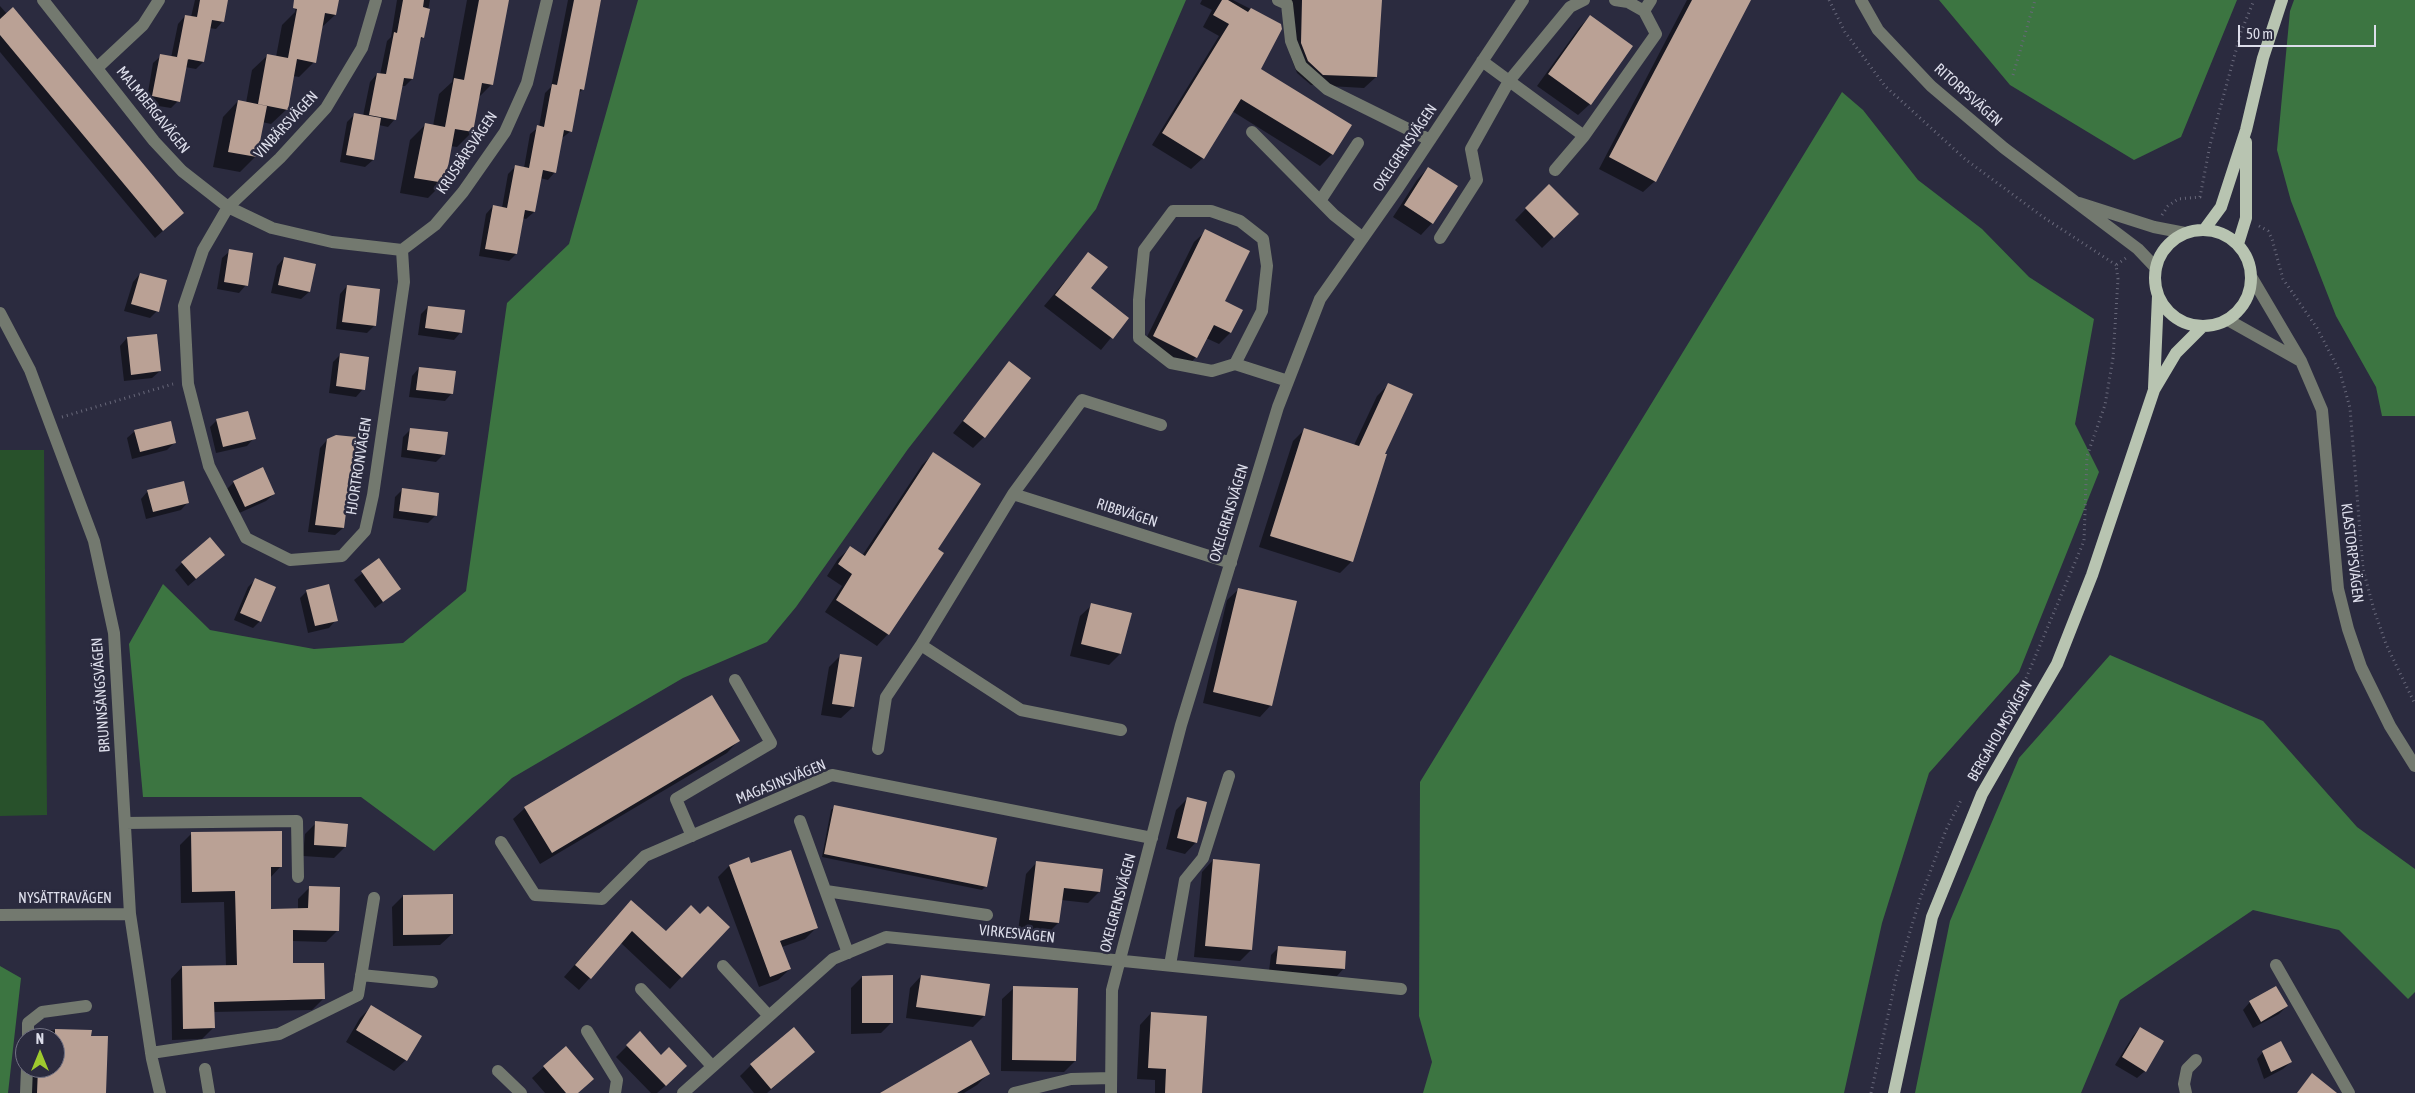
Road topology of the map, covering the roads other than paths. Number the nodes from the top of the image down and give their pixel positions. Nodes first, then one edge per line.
1 (43, 0) edge
2 (159, 0) edge
3 (376, 0) edge
4 (547, 0) edge
5 (1278, 0) edge
6 (1523, 0) edge
7 (1584, 0) edge
8 (1615, 0) edge
9 (1861, 0) edge
10 (2282, 0) edge
11 (1648, 6) edge
12 (1482, 61) junction
13 (97, 68) junction
14 (1509, 81) junction
15 (2246, 130) junction
16 (1252, 132) dead end
17 (1584, 136) junction
18 (1430, 140) junction
19 (1358, 143) dead end
20 (1555, 170) dead end
21 (2069, 199) junction
22 (1320, 200) junction
23 (228, 207) junction
24 (2204, 230) junction
25 (2185, 233) junction
26 (1363, 238) junction
27 (1440, 238) dead end
28 (2238, 244) junction
29 (402, 250) junction
30 (2156, 268) junction
31 (2252, 278) junction
32 (2158, 296) junction
33 (0, 313) edge
34 (2228, 320) junction
35 (2203, 326) junction
36 (2301, 361) junction
37 (1235, 364) junction
38 (1288, 381) junction
39 (2154, 390) junction
40 (1161, 425) dead end
41 (1013, 494) junction
42 (1231, 563) junction
43 (921, 645) junction
44 (735, 680) dead end
45 (1121, 730) dead end
46 (878, 749) dead end
47 (2415, 766) edge
48 (1229, 776) dead end
49 (800, 821) dead end
50 (125, 823) junction
51 (692, 836) junction
52 (1152, 838) junction
53 (501, 842) dead end
54 (298, 877) dead end
55 (826, 891) junction
56 (374, 898) dead end
57 (130, 914) junction
58 (0, 915) edge
59 (987, 915) dead end
60 (848, 953) junction
61 (1120, 961) junction
62 (1170, 965) junction
63 (2276, 965) dead end
64 (724, 966) dead end
65 (361, 975) junction
66 (432, 982) dead end
67 (1401, 989) dead end
68 (641, 990) dead end
69 (86, 1006) dead end
70 (768, 1016) junction
71 (28, 1028) edge
72 (586, 1031) dead end
73 (151, 1053) junction
74 (2196, 1060) dead end
75 (712, 1066) junction
76 (205, 1069) dead end
77 (498, 1071) dead end
78 (27, 1078) edge
79 (1111, 1078) junction
80 (26, 1093) edge
81 (160, 1093) edge
82 (209, 1093) edge
83 (521, 1093) edge
84 (615, 1093) edge
85 (683, 1093) edge
86 (1014, 1093) edge
87 (1112, 1093) edge
88 (1894, 1093) edge
89 (2186, 1093) edge
90 (2349, 1093) edge

1 - 13 street, MALMBERGAVÄGEN
2 - 13 street
3 - 23 street, VINBÄRSVÄGEN
4 - 29 street, KRUSBÄRSVÄGEN
5 - 18 street
6 - 12 street, OXELGRENSVÄGEN
7 - 14 street
8 - 11 street
9 - 21 street, RITORPSVÄGEN
10 - 15 main road
11 - 17 street
12 - 14 street
12 - 18 street, OXELGRENSVÄGEN
13 - 23 street, MALMBERGAVÄGEN
14 - 17 street
14 - 27 street
15 - 24 main road
15 - 28 main road
16 - 22 street
17 - 20 street
18 - 26 street, OXELGRENSVÄGEN
19 - 22 street
21 - 25 street, RITORPSVÄGEN
21 - 30 street, RITORPSVÄGEN
22 - 26 street
23 - 29 street, MALMBERGAVÄGEN
23 - 29 street, HJORTRONVÄGEN
24 - 25 main road, BERGAHOLMSVÄGEN
24 - 28 main road, BERGAHOLMSVÄGEN
25 - 30 main road, BERGAHOLMSVÄGEN
26 - 38 street, OXELGRENSVÄGEN
28 - 31 main road
30 - 32 main road, BERGAHOLMSVÄGEN
31 - 34 main road
31 - 36 street, KLASTORPSVÄGEN
32 - 35 main road
32 - 39 main road, BERGAHOLMSVÄGEN
33 - 50 street, BRUNNSÄNGSVÄGEN
34 - 35 main road
34 - 36 street
35 - 39 main road, BERGAHOLMSVÄGEN
36 - 47 street, KLASTORPSVÄGEN
37 - 37 street
37 - 38 street
38 - 42 street, OXELGRENSVÄGEN
39 - 88 main road, BERGAHOLMSVÄGEN
40 - 41 street
41 - 42 street, RIBBVÄGEN
41 - 43 street
42 - 52 street, OXELGRENSVÄGEN
43 - 45 street
43 - 46 street
44 - 51 street
48 - 62 street
49 - 55 street
50 - 54 street
50 - 57 street, BRUNNSÄNGSVÄGEN
51 - 52 street, MAGASINSVÄGEN
51 - 53 street, MAGASINSVÄGEN
52 - 61 street, OXELGRENSVÄGEN
55 - 59 street
55 - 60 street
56 - 65 street
57 - 58 street, NYSÄTTRAVÄGEN
57 - 73 street, BRUNNSÄNGSVÄGEN
60 - 61 street, VIRKESVÄGEN
60 - 70 street, VIRKESVÄGEN
61 - 62 street, VIRKESVÄGEN
61 - 79 street, OXELGRENSVÄGEN
62 - 67 street, VIRKESVÄGEN
63 - 90 street
64 - 70 street
65 - 66 street
65 - 73 street
68 - 75 street
69 - 71 street
70 - 75 street, VIRKESVÄGEN
72 - 84 street
73 - 81 street, BRUNNSÄNGSVÄGEN
74 - 89 street
75 - 85 street, VIRKESVÄGEN
76 - 82 street
77 - 83 street
78 - 80 street
79 - 86 street
79 - 87 street, OXELGRENSVÄGEN

